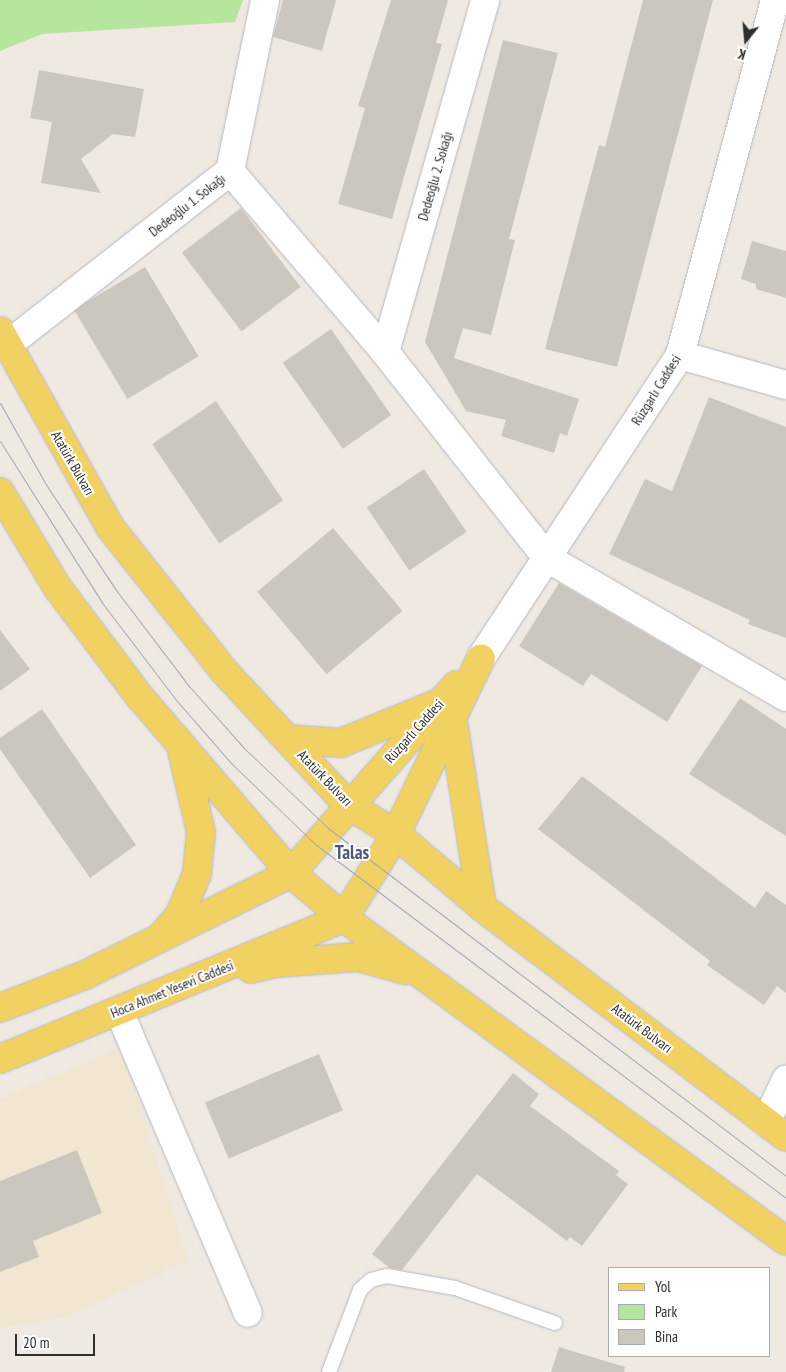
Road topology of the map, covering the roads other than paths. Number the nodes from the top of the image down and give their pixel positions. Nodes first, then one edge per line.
1 (266, 0) edge
2 (485, 0) edge
3 (775, 0) edge
4 (230, 171) junction
5 (3, 338) edge
6 (385, 352) junction
7 (680, 355) junction
8 (786, 385) edge
9 (1, 496) edge
10 (547, 558) junction
11 (481, 658) joint
12 (786, 697) edge
13 (447, 709) junction
14 (287, 739) junction
15 (179, 740) junction
16 (348, 804) junction
17 (396, 834) junction
18 (290, 873) junction
19 (482, 907) junction
20 (344, 918) junction
21 (158, 941) junction
22 (420, 973) junction
23 (186, 984) junction
24 (0, 1008) edge
25 (119, 1011) junction
26 (0, 1059) edge
27 (786, 1080) edge
28 (776, 1130) edge
29 (786, 1241) edge
30 (248, 1313) dead end
31 (555, 1322) dead end
32 (329, 1372) edge

1 - 4 street, Dedeoğlu 1. Sokağı
2 - 6 street, Dedeoğlu 2. Sokağı
3 - 7 street, Rüzgarlı Caddesi
4 - 5 street, Dedeoğlu 1. Sokağı
4 - 6 street
5 - 14 main road, Atatürk Bulvarı
6 - 10 street
7 - 8 street
7 - 10 street, Rüzgarlı Caddesi
9 - 15 main road
10 - 11 street, Rüzgarlı Caddesi
10 - 12 street
11 - 13 main road, Rüzgarlı Caddesi
13 - 14 main road
13 - 16 main road, Rüzgarlı Caddesi
13 - 17 main road, Rüzgarlı Caddesi
13 - 19 main road
14 - 16 main road, Atatürk Bulvarı
15 - 18 main road
15 - 21 main road
16 - 17 main road, Atatürk Bulvarı
16 - 18 main road, Rüzgarlı Caddesi
17 - 19 main road, Atatürk Bulvarı
17 - 20 main road, Rüzgarlı Caddesi
18 - 20 main road
18 - 21 main road
19 - 28 main road, Atatürk Bulvarı
20 - 22 main road
20 - 23 main road, Hoca Ahmet Yesevi Caddesi
21 - 24 main road
22 - 23 main road
22 - 29 main road
23 - 25 main road, Hoca Ahmet Yesevi Caddesi
25 - 26 main road, Hoca Ahmet Yesevi Caddesi
25 - 30 street
27 - 28 street
31 - 32 lane

